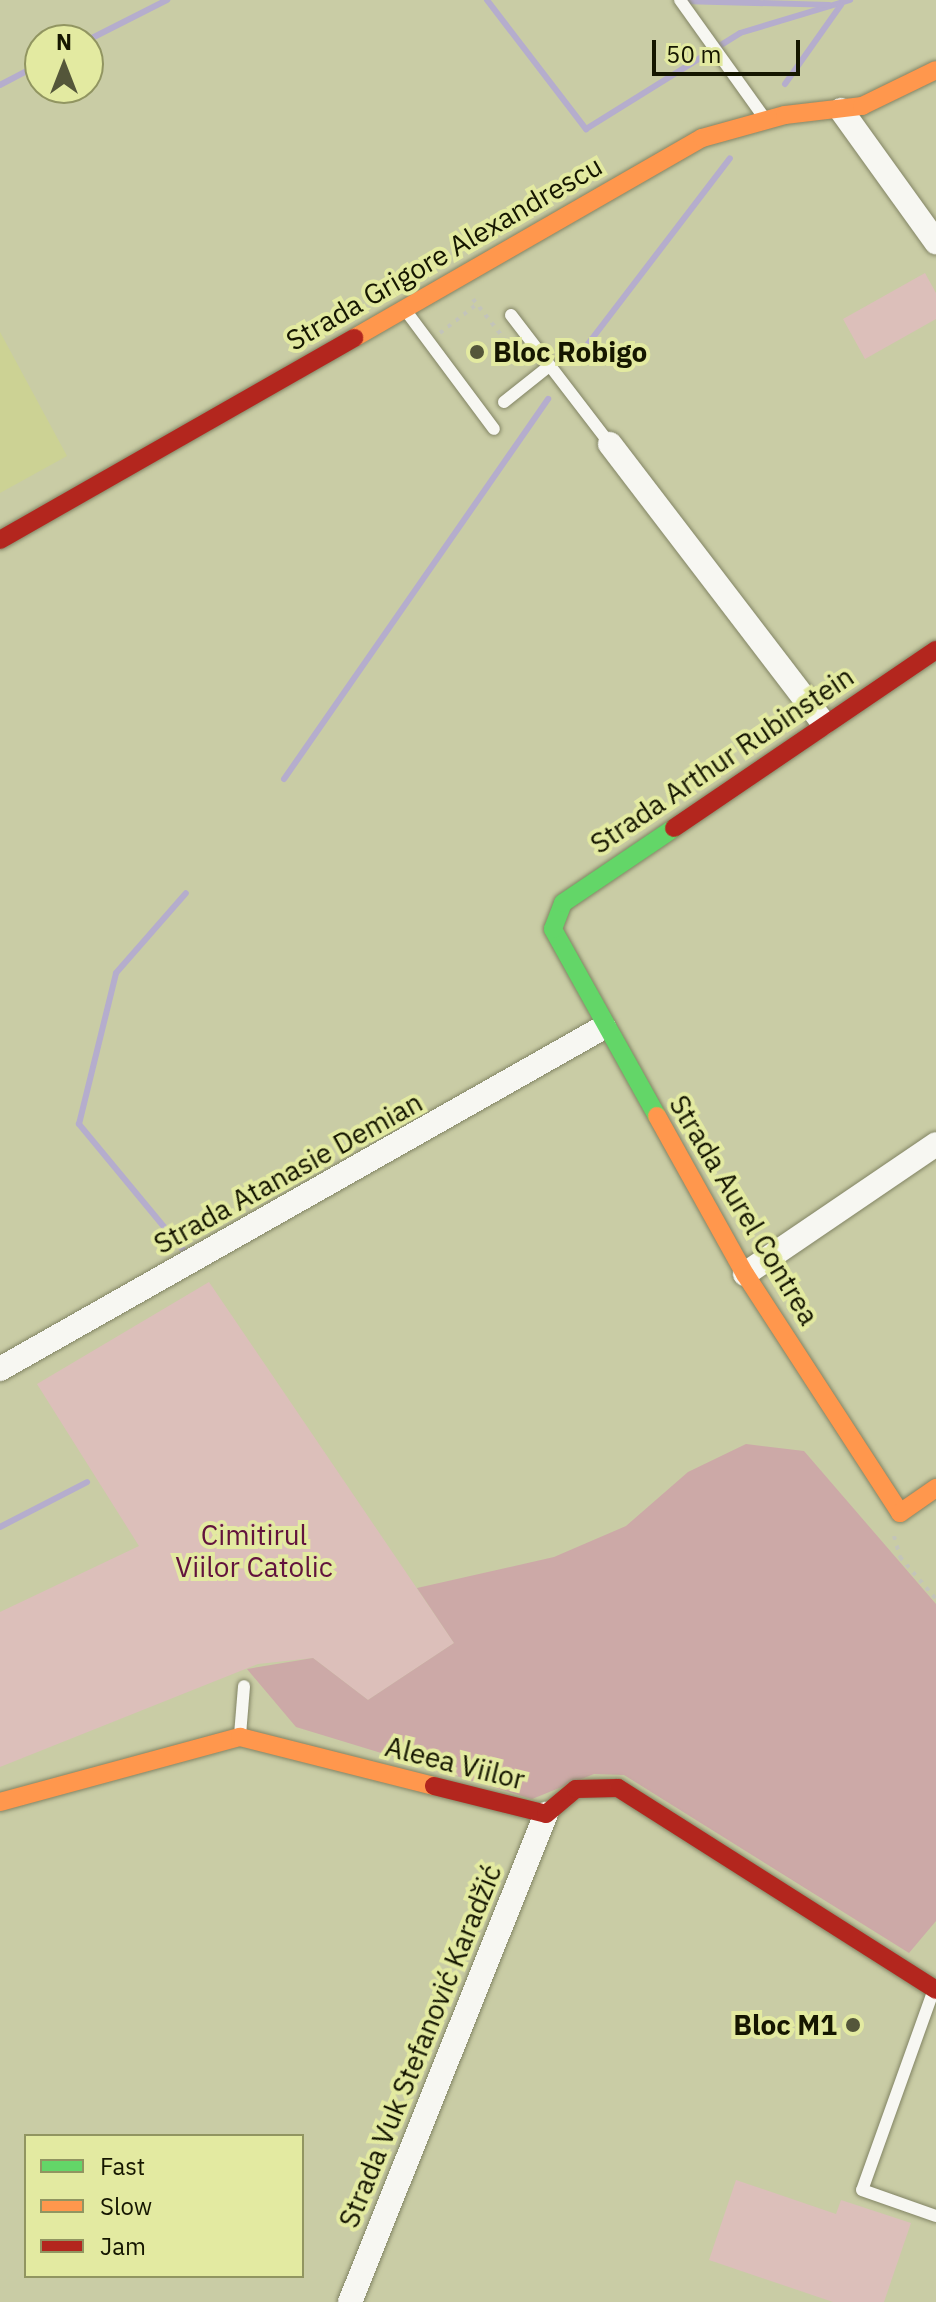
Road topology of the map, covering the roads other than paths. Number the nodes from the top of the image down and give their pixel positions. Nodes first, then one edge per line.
1 (680, 0) edge
2 (936, 70) edge
3 (841, 110) junction
4 (764, 119) junction
5 (936, 242) edge
6 (404, 308) junction
7 (511, 315) dead end
8 (548, 367) junction
9 (504, 402) dead end
10 (494, 429) dead end
11 (610, 444) joint
12 (0, 540) edge
13 (936, 650) edge
14 (823, 723) junction
15 (553, 929) joint
16 (604, 1027) junction
17 (936, 1144) edge
18 (745, 1274) junction
19 (0, 1369) edge
20 (936, 1488) edge
21 (244, 1686) dead end
22 (240, 1737) junction
23 (0, 1802) edge
24 (546, 1814) junction
25 (935, 1990) edge
26 (936, 2216) edge
27 (350, 2302) edge

1 - 4 lane
2 - 3 street, Strada Grigore Alexandrescu
3 - 4 street, Strada Grigore Alexandrescu
3 - 5 street
4 - 6 street, Strada Grigore Alexandrescu
6 - 10 lane
6 - 12 street, Strada Grigore Alexandrescu
7 - 8 lane
8 - 9 lane
8 - 11 lane
11 - 14 street
13 - 14 street, Strada Arthur Rubinstein
14 - 15 street, Strada Arthur Rubinstein
15 - 16 street, Strada Aurel Contrea
16 - 18 street, Strada Aurel Contrea
16 - 19 street, Strada Atanasie Demian
17 - 18 street
18 - 20 street, Strada Aurel Contrea
21 - 22 lane
22 - 23 street, Aleea Viilor
22 - 24 street, Aleea Viilor
24 - 25 street, Aleea Viilor
24 - 27 street, Strada Vuk Stefanović Karadžić
25 - 26 lane

